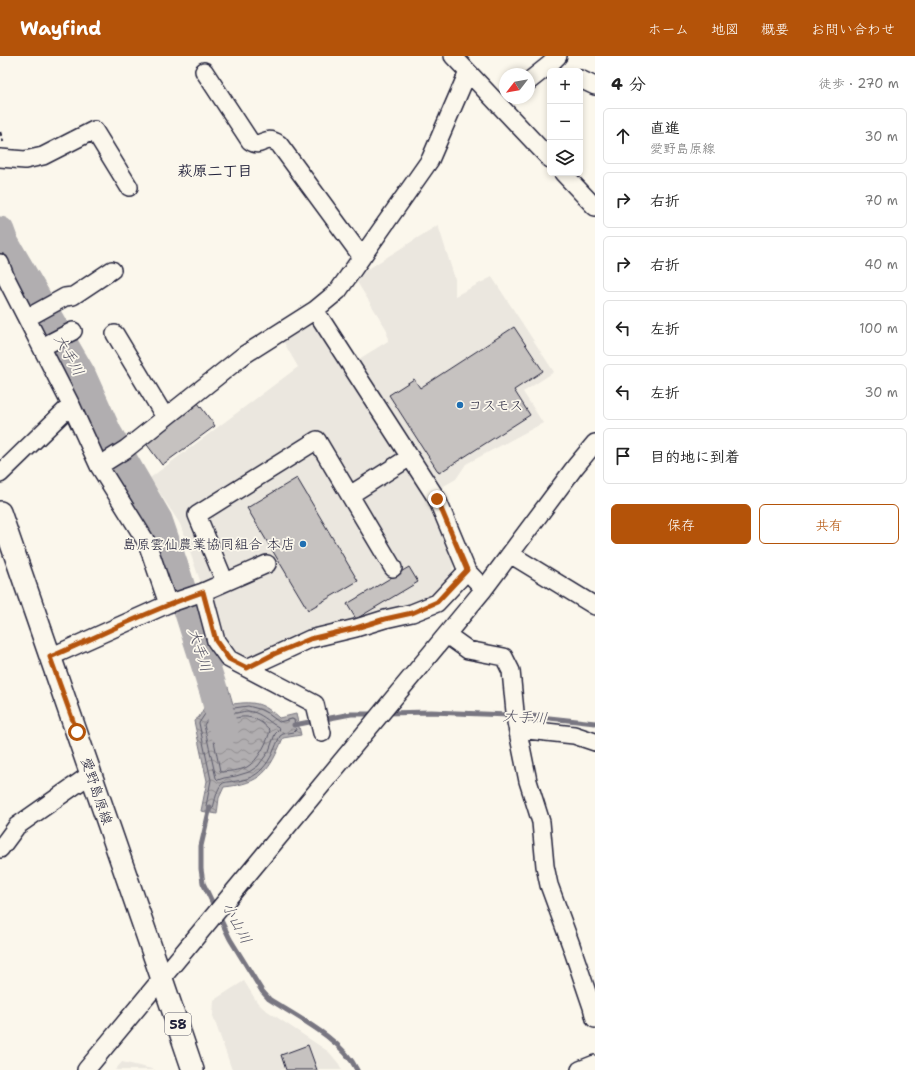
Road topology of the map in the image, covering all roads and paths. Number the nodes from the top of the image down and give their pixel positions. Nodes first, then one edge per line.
1 (453, 56) edge
2 (557, 64) edge
3 (204, 71) dead end
4 (468, 72) junction
5 (535, 77) edge
6 (583, 80) edge
7 (595, 86) edge
8 (499, 98) edge
9 (505, 104) edge
10 (547, 155) edge
11 (2, 158) edge
12 (567, 176) edge
13 (129, 187) dead end
14 (595, 207) edge
15 (362, 257) junction
16 (0, 263) edge
17 (112, 270) dead end
18 (315, 310) junction
19 (31, 316) junction
20 (70, 332) dead end
21 (115, 334) dead end
22 (45, 345) junction
23 (71, 405) junction
24 (165, 417) junction
25 (595, 443) edge
26 (410, 458) junction
27 (102, 465) junction
28 (0, 474) edge
29 (350, 495) junction
30 (0, 512) edge
31 (510, 554) junction
32 (267, 564) dead end
33 (393, 568) dead end
34 (467, 570) junction
35 (225, 582) junction
36 (484, 589) junction
37 (198, 593) junction
38 (170, 603) junction
39 (595, 606) edge
40 (447, 635) junction
41 (50, 657) junction
42 (247, 668) junction
43 (517, 725) junction
44 (322, 733) dead end
45 (595, 742) edge
46 (91, 774) junction
47 (0, 848) edge
48 (162, 978) junction
49 (595, 1019) edge
50 (595, 1064) edge
51 (86, 1070) edge
52 (193, 1070) edge
53 (580, 1070) edge

1 - 4 street
2 - 5 street
3 - 15 street
4 - 8 street
4 - 15 street
6 - 7 street
9 - 10 street
11 - 13 street
12 - 14 street
15 - 18 street
16 - 19 street
17 - 19 street
18 - 24 street
18 - 26 street
19 - 22 street
20 - 22 street
21 - 24 street
22 - 23 street
23 - 27 street
23 - 28 street
24 - 27 street
25 - 31 street
26 - 29 street
26 - 34 street
27 - 38 street
29 - 33 street
29 - 35 street
30 - 41 main road, 愛野島原線 / 58
31 - 36 street
31 - 39 street
32 - 35 street
34 - 36 street
34 - 42 street
35 - 37 street
36 - 40 street
37 - 38 street
37 - 42 street
38 - 41 street
40 - 43 street
40 - 48 street
41 - 46 main road, 愛野島原線 / 58
42 - 44 street
43 - 45 street
43 - 49 street
46 - 47 street
46 - 48 main road, 愛野島原線 / 58
48 - 51 street
48 - 52 main road, 愛野島原線 / 58
50 - 53 street

